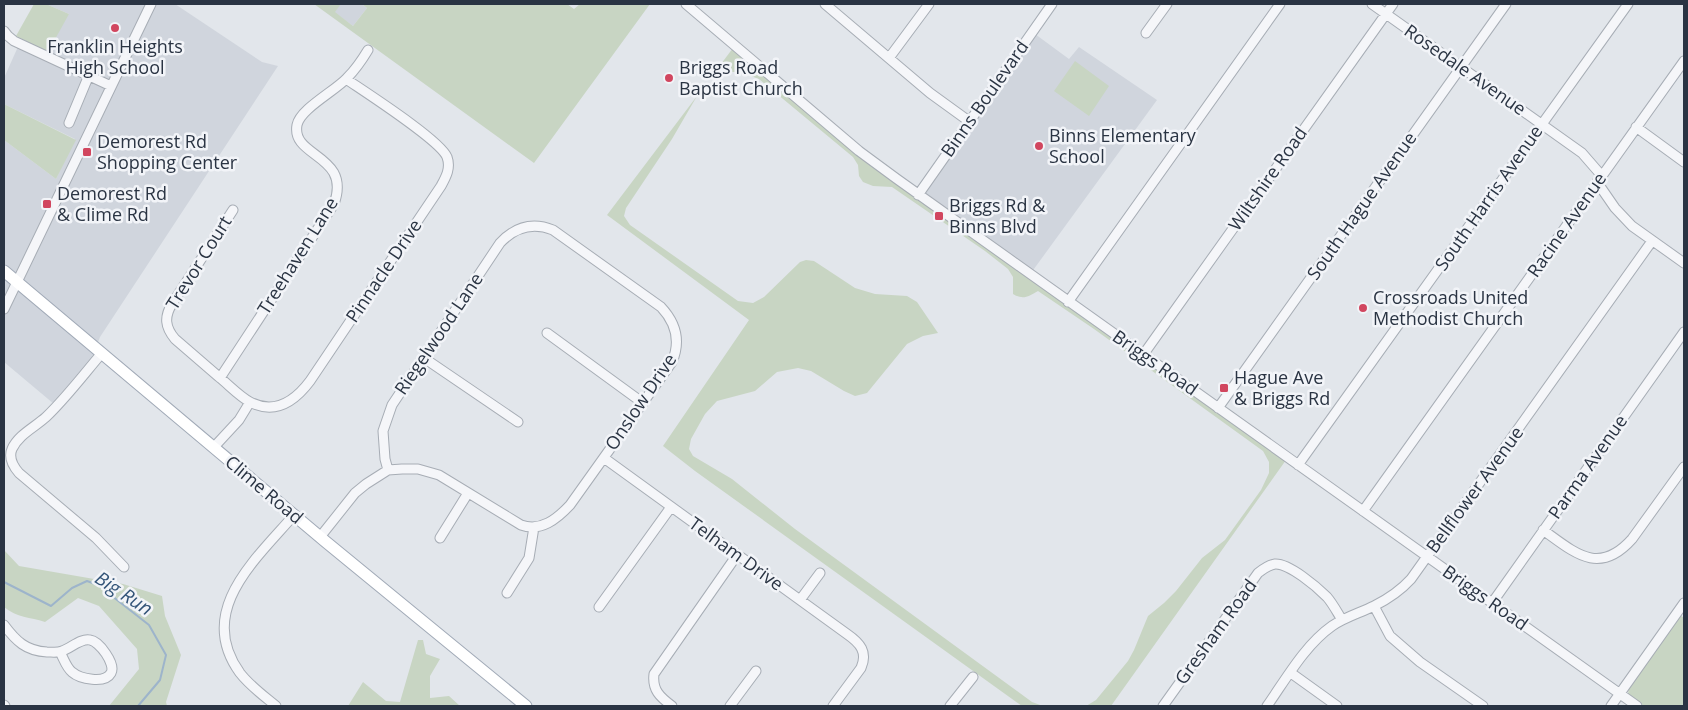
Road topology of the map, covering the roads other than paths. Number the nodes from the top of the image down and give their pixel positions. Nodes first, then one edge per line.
1 (152, 4) edge
2 (686, 4) edge
3 (824, 4) edge
4 (929, 4) edge
5 (1052, 4) edge
6 (1167, 4) edge
7 (1280, 4) edge
8 (1372, 4) edge
9 (1393, 4) edge
10 (1506, 4) edge
11 (1628, 4) edge
12 (1386, 13) junction
13 (4, 31) edge
14 (1146, 33) dead end
15 (368, 50) dead end
16 (889, 58) junction
17 (1684, 61) edge
18 (1461, 67) junction
19 (89, 75) junction
20 (346, 78) junction
21 (111, 86) junction
22 (970, 122) junction
23 (69, 123) dead end
24 (1541, 124) junction
25 (1636, 127) junction
26 (1684, 162) edge
27 (1599, 179) junction
28 (918, 194) junction
29 (233, 210) dead end
30 (538, 226) joint
31 (1652, 241) junction
32 (1684, 263) edge
33 (4, 271) edge
34 (17, 282) junction
35 (1068, 302) junction
36 (4, 309) edge
37 (1684, 332) edge
38 (547, 333) dead end
39 (102, 353) junction
40 (1143, 355) junction
41 (424, 358) junction
42 (220, 378) junction
43 (250, 402) junction
44 (643, 403) junction
45 (1218, 408) junction
46 (518, 422) dead end
47 (214, 447) junction
48 (604, 458) junction
49 (1298, 465) junction
50 (1684, 467) edge
51 (388, 470) junction
52 (468, 493) junction
53 (671, 507) junction
54 (1363, 511) junction
55 (294, 515) junction
56 (534, 527) junction
57 (1543, 530) junction
58 (320, 537) junction
59 (440, 538) dead end
60 (737, 555) junction
61 (1427, 557) junction
62 (124, 567) dead end
63 (820, 573) dead end
64 (507, 593) dead end
65 (800, 600) junction
66 (1492, 603) junction
67 (1684, 603) edge
68 (1374, 606) junction
69 (599, 607) dead end
70 (1342, 620) junction
71 (4, 625) edge
72 (60, 652) junction
73 (756, 671) dead end
74 (1291, 673) junction
75 (973, 677) dead end
76 (1620, 694) junction
77 (276, 706) edge
78 (526, 706) edge
79 (672, 706) edge
80 (730, 706) edge
81 (833, 706) edge
82 (950, 706) edge
83 (1163, 706) edge
84 (1267, 706) edge
85 (1337, 706) edge
86 (1483, 706) edge
87 (1611, 706) edge
88 (1637, 706) edge

1 - 21 street
2 - 28 street, Briggs Road
3 - 16 street
4 - 16 street
5 - 22 street, Binns Boulevard
6 - 14 street
7 - 35 street
8 - 12 street, Rosedale Avenue
9 - 12 street, Wiltshire Road
10 - 18 street, South Hague Avenue
11 - 24 street, South Harris Avenue
12 - 18 street, Rosedale Avenue
12 - 40 street, Wiltshire Road
13 - 19 street
15 - 20 street, Treehaven Lane
16 - 22 street
17 - 25 street, Racine Avenue
18 - 24 street, Rosedale Avenue
18 - 45 street, South Hague Avenue
19 - 21 street
19 - 23 street
20 - 42 street, Treehaven Lane
20 - 43 street, Pinnacle Drive
21 - 34 street
22 - 28 street, Binns Boulevard
24 - 27 street, Rosedale Avenue
24 - 49 street, South Harris Avenue
25 - 26 street
25 - 27 street, Racine Avenue
27 - 31 street, Rosedale Avenue
27 - 54 street, Racine Avenue
28 - 35 street, Briggs Road
29 - 42 street, Trevor Court
30 - 41 street, Riegelwood Lane
30 - 44 street, Onslow Drive
31 - 32 street, Rosedale Avenue
31 - 61 street, Bellflower Avenue
33 - 34 main road, Clime Road
34 - 36 street
34 - 39 main road, Clime Road
35 - 40 street, Briggs Road
37 - 57 street, Parma Avenue
38 - 44 street
39 - 47 main road, Clime Road
39 - 62 street
40 - 45 street, Briggs Road
41 - 46 street
41 - 51 street, Riegelwood Lane
42 - 43 street, Trevor Court
43 - 47 street
44 - 48 street, Onslow Drive
45 - 49 street, Briggs Road
47 - 55 main road, Clime Road
48 - 53 street, Telham Drive
48 - 56 street, Onslow Drive
49 - 54 street, Briggs Road
50 - 57 street
51 - 52 street
51 - 58 street
52 - 56 street
52 - 59 street
53 - 60 street, Telham Drive
53 - 69 street
54 - 61 street, Briggs Road
55 - 58 main road, Clime Road
55 - 77 street
56 - 64 street
57 - 66 street, Parma Avenue
58 - 78 main road, Clime Road
60 - 65 street, Telham Drive
60 - 79 street
61 - 66 street, Briggs Road
61 - 68 street, Bellflower Avenue
63 - 65 street
65 - 81 street, Telham Drive
66 - 76 street, Briggs Road
67 - 76 street
68 - 70 street, Bellflower Avenue
68 - 86 street
70 - 74 street, Bellflower Avenue
70 - 83 street, Gresham Road
71 - 72 street
72 - 72 street
73 - 80 street
74 - 84 street, Bellflower Avenue
74 - 85 street
75 - 82 street
76 - 87 street
76 - 88 street, Briggs Road

